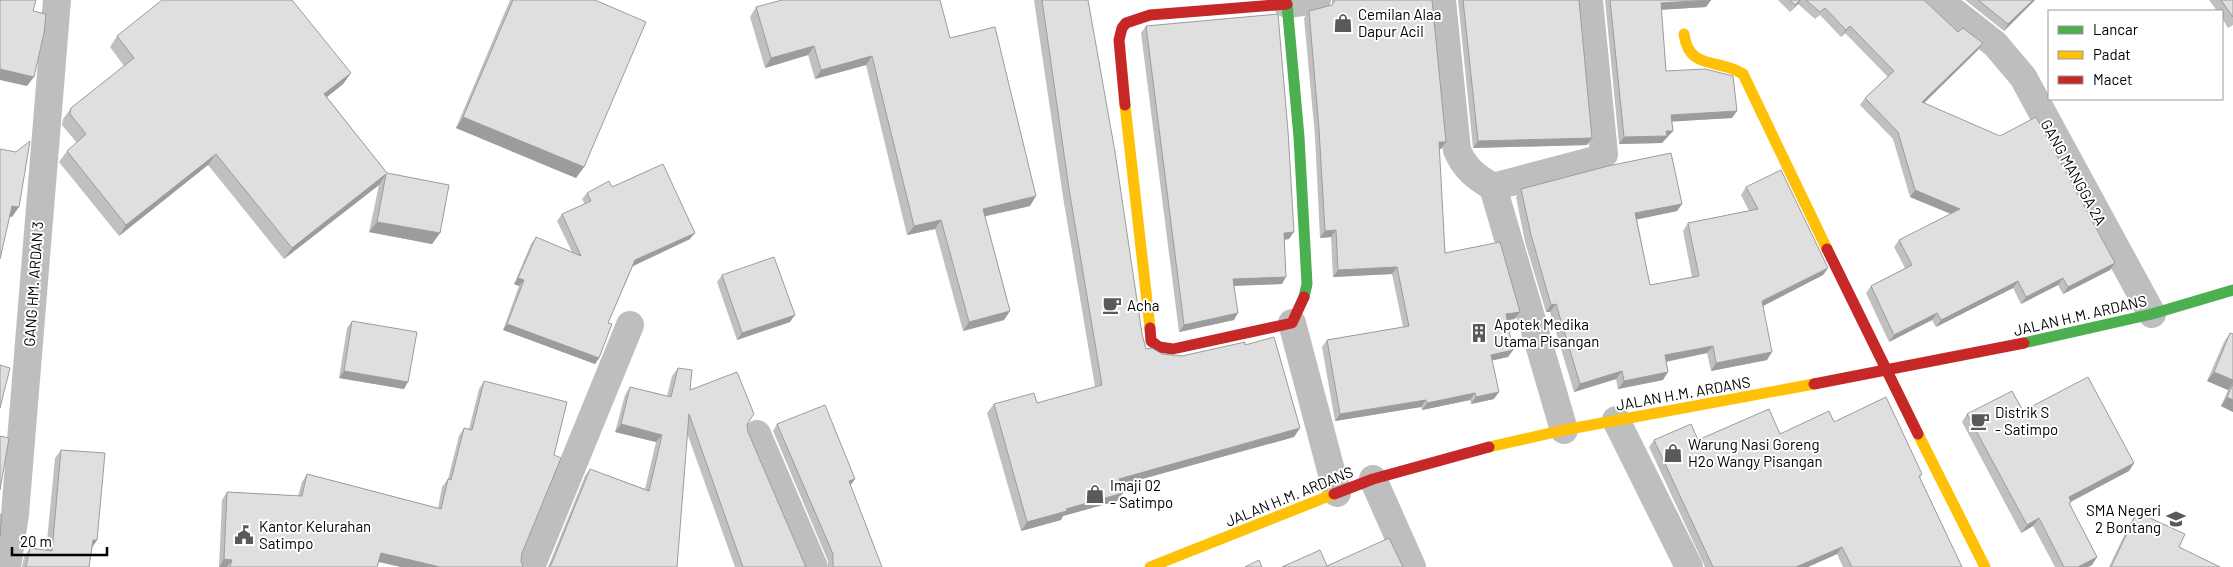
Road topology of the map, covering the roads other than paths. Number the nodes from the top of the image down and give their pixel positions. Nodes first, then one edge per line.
1 (56, 0) edge
2 (1317, 0) edge
3 (1442, 0) edge
4 (1589, 0) edge
5 (1939, 0) edge
6 (1288, 4) junction
7 (1684, 34) dead end
8 (1493, 187) junction
9 (2233, 290) edge
10 (2152, 314) junction
11 (1292, 323) junction
12 (630, 325) dead end
13 (1886, 371) junction
14 (1616, 420) junction
15 (1564, 430) junction
16 (757, 434) dead end
17 (1373, 478) junction
18 (1338, 492) junction
19 (8, 513) edge
20 (7, 567) edge
21 (532, 567) edge
22 (814, 567) edge
23 (1150, 567) edge
24 (1412, 567) edge
25 (1689, 567) edge
26 (1985, 567) edge

1 - 19 street, GANG HM. ARDAN 3
2 - 6 street
3 - 8 street
4 - 8 street
5 - 10 street, GANG MANGGA 2A
6 - 11 street
6 - 11 street
7 - 13 street
8 - 15 street
9 - 10 street, JALAN H.M. ARDANS
10 - 13 street, JALAN H.M. ARDANS
11 - 18 street
12 - 21 street
13 - 14 street, JALAN H.M. ARDANS
13 - 26 street
14 - 15 street, JALAN H.M. ARDANS
14 - 25 street
15 - 17 street, JALAN H.M. ARDANS
16 - 22 street
17 - 18 street, JALAN H.M. ARDANS
17 - 24 street
18 - 23 street, JALAN H.M. ARDANS
19 - 20 street, GANG HM. ARDAN 3

